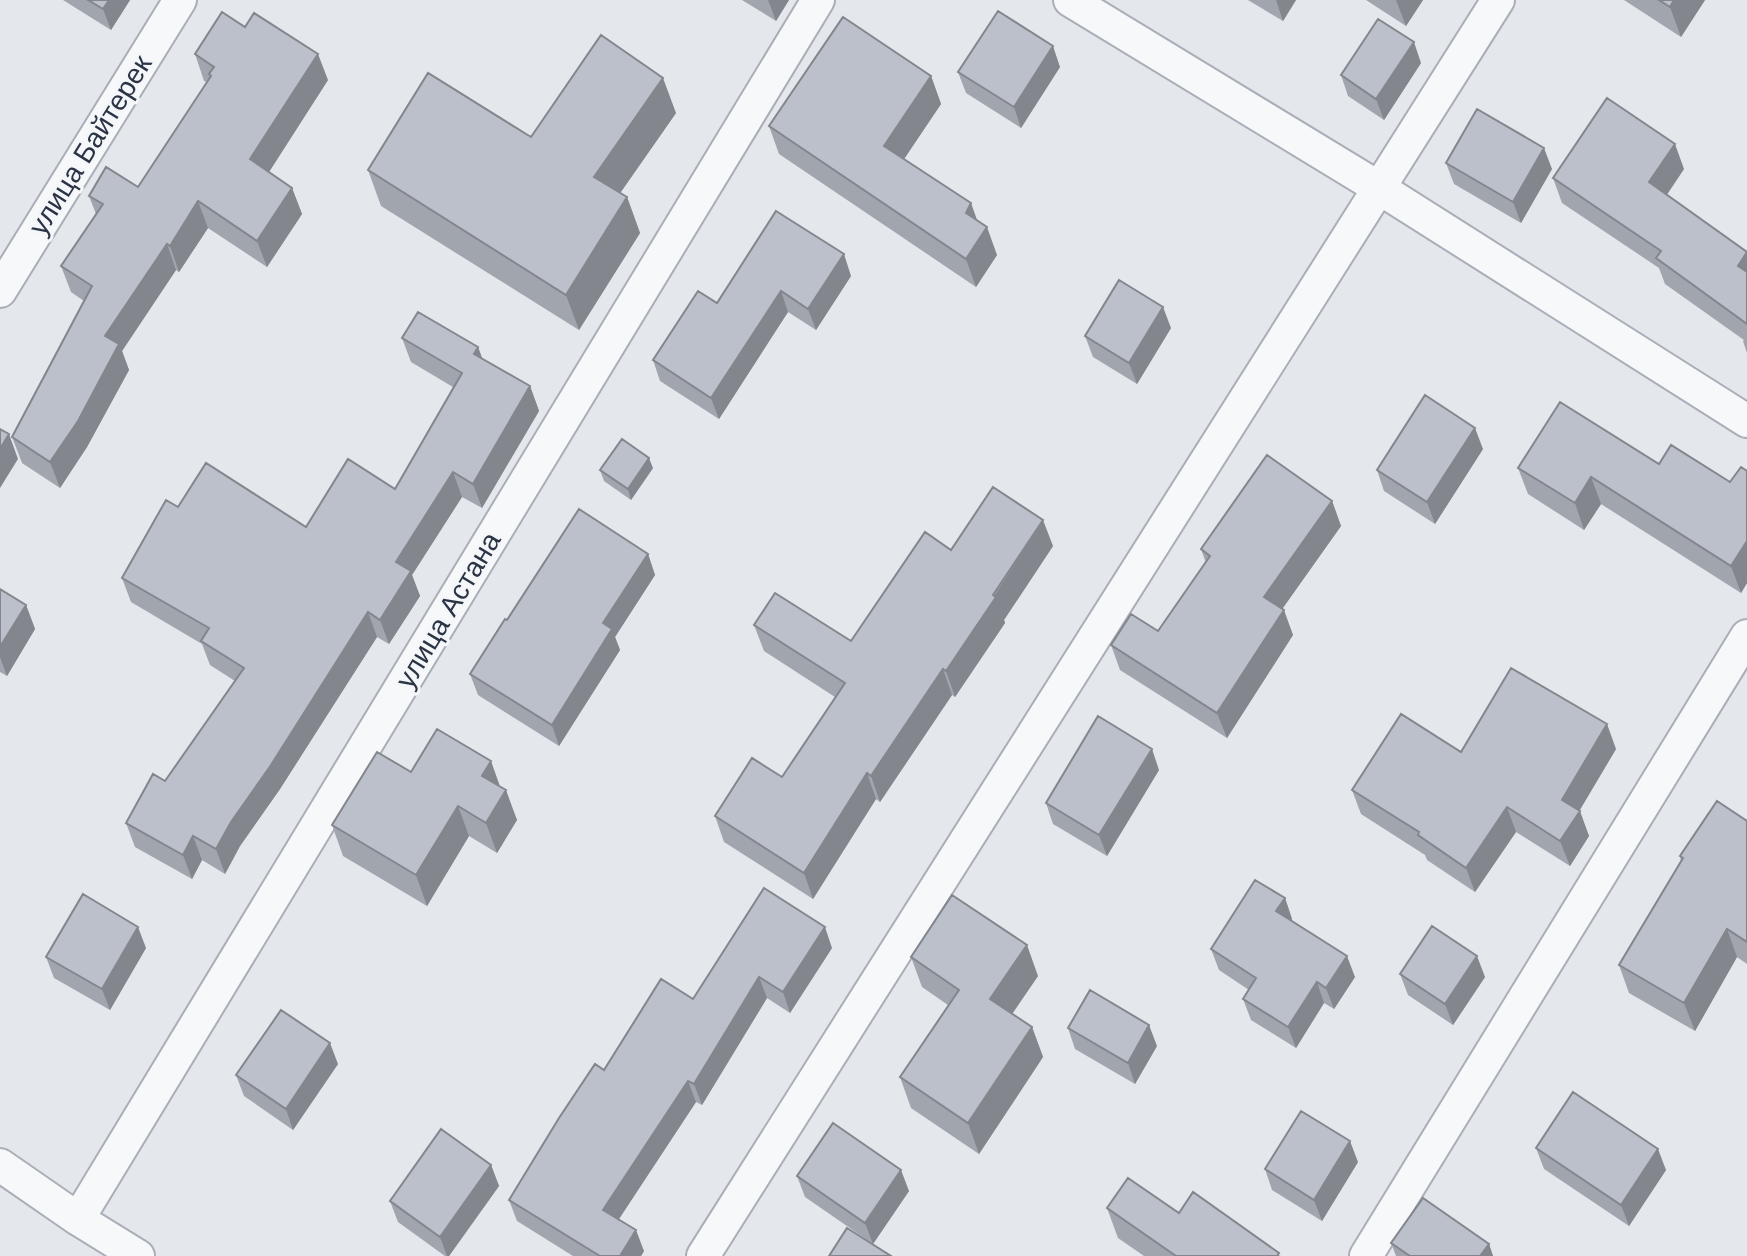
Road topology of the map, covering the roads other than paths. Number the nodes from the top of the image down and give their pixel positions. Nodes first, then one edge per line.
1 (180, 0) edge
2 (818, 0) edge
3 (1070, 0) edge
4 (1498, 0) edge
5 (1379, 188) junction
6 (0, 291) edge
7 (1747, 421) edge
8 (1747, 636) edge
9 (0, 1165) edge
10 (78, 1219) junction
11 (138, 1256) edge
12 (703, 1256) edge
13 (1366, 1256) edge

1 - 6 street, улица Байтерек
2 - 10 street, улица Астана
3 - 5 street
4 - 5 street
5 - 7 street
5 - 12 street
8 - 13 street
9 - 10 street
10 - 11 street

